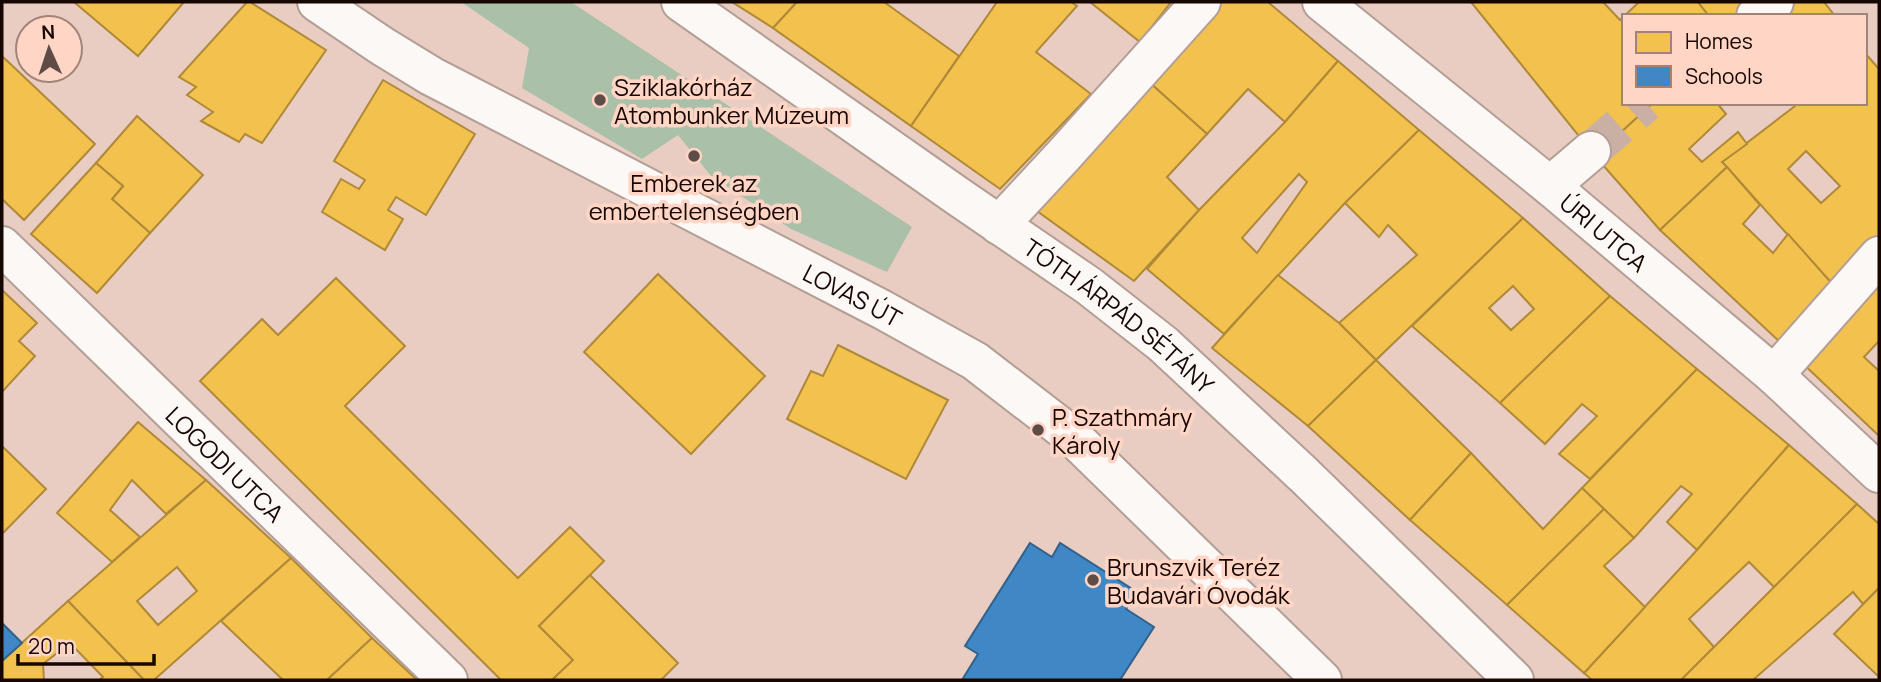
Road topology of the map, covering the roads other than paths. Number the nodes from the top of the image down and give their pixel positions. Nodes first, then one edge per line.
1 (317, 2) edge
2 (681, 2) edge
3 (1201, 2) edge
4 (1322, 2) edge
5 (1774, 2) edge
6 (1759, 14) edge
7 (1591, 151) tunnel mouth
8 (1550, 186) junction
9 (999, 225) junction
10 (2, 246) edge
11 (1879, 256) edge
12 (1774, 374) junction
13 (1879, 473) edge
14 (448, 680) edge
15 (1322, 680) edge
16 (1514, 680) edge

1 - 15 street, LOVAS ÚT
2 - 9 street, TÓTH ÁRPÁD SÉTÁNY
3 - 9 street
4 - 8 street, ÚRI UTCA
5 - 6 street
7 - 8 street
8 - 12 street, ÚRI UTCA
9 - 16 street, TÓTH ÁRPÁD SÉTÁNY
10 - 14 street, LOGODI UTCA
11 - 12 street
12 - 13 street, ÚRI UTCA

